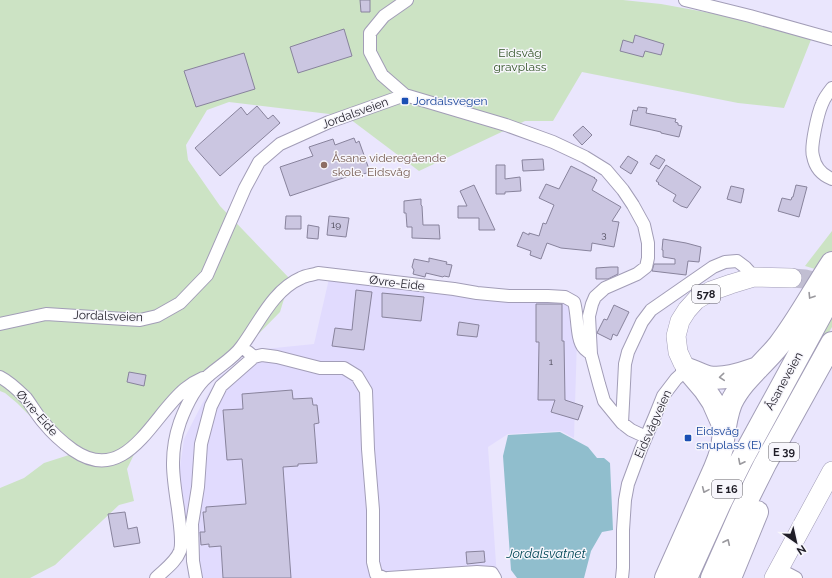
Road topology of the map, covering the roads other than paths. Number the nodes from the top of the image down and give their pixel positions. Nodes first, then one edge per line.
1 (407, 0) edge
2 (684, 0) edge
3 (832, 39) edge
4 (832, 88) edge
5 (404, 95) junction
6 (832, 179) edge
7 (832, 263) edge
8 (754, 277) junction
9 (792, 278) tunnel mouth
10 (832, 294) edge
11 (0, 324) edge
12 (832, 343) edge
13 (241, 348) junction
14 (591, 354) junction
15 (254, 357) junction
16 (832, 365) edge
17 (758, 368) junction
18 (688, 369) junction
19 (0, 377) edge
20 (206, 377) junction
21 (622, 423) junction
22 (724, 427) junction
23 (646, 437) junction
24 (832, 471) edge
25 (777, 574) edge
26 (156, 578) edge
27 (196, 578) edge
28 (384, 578) edge
29 (388, 578) edge
30 (495, 578) edge
31 (622, 578) edge
32 (666, 578) edge
33 (686, 578) edge
34 (712, 578) edge
35 (730, 578) edge
36 (796, 578) edge

1 - 5 street
2 - 3 street
4 - 6 street
5 - 11 street, Jordalsveien
5 - 14 street, Jordalsveien
7 -> 17 highway
8 - 9 main road, 578
8 - 18 main road, 578
8 - 21 street
10 -> 33 highway, Åsaneveien / E 16
34 -> 12 highway, Åsaneveien / E 16
13 - 14 street, Øvre-Eide
13 - 15 street
13 - 20 street, Øvre-Eide
14 - 21 street, Jordalsveien
15 - 27 street
15 - 28 street
16 - 35 highway, E 39
17 -> 18 highway
17 - 22 highway
18 - 22 highway
18 - 23 street, Eidsvågveien
19 - 20 street, Øvre-Eide
20 - 26 street, Øvre-Eide
21 - 23 street, Jordalsveien
22 -> 32 highway
23 - 31 street, Eidsvågveien
24 - 25 main road
25 - 36 street
29 - 30 street

